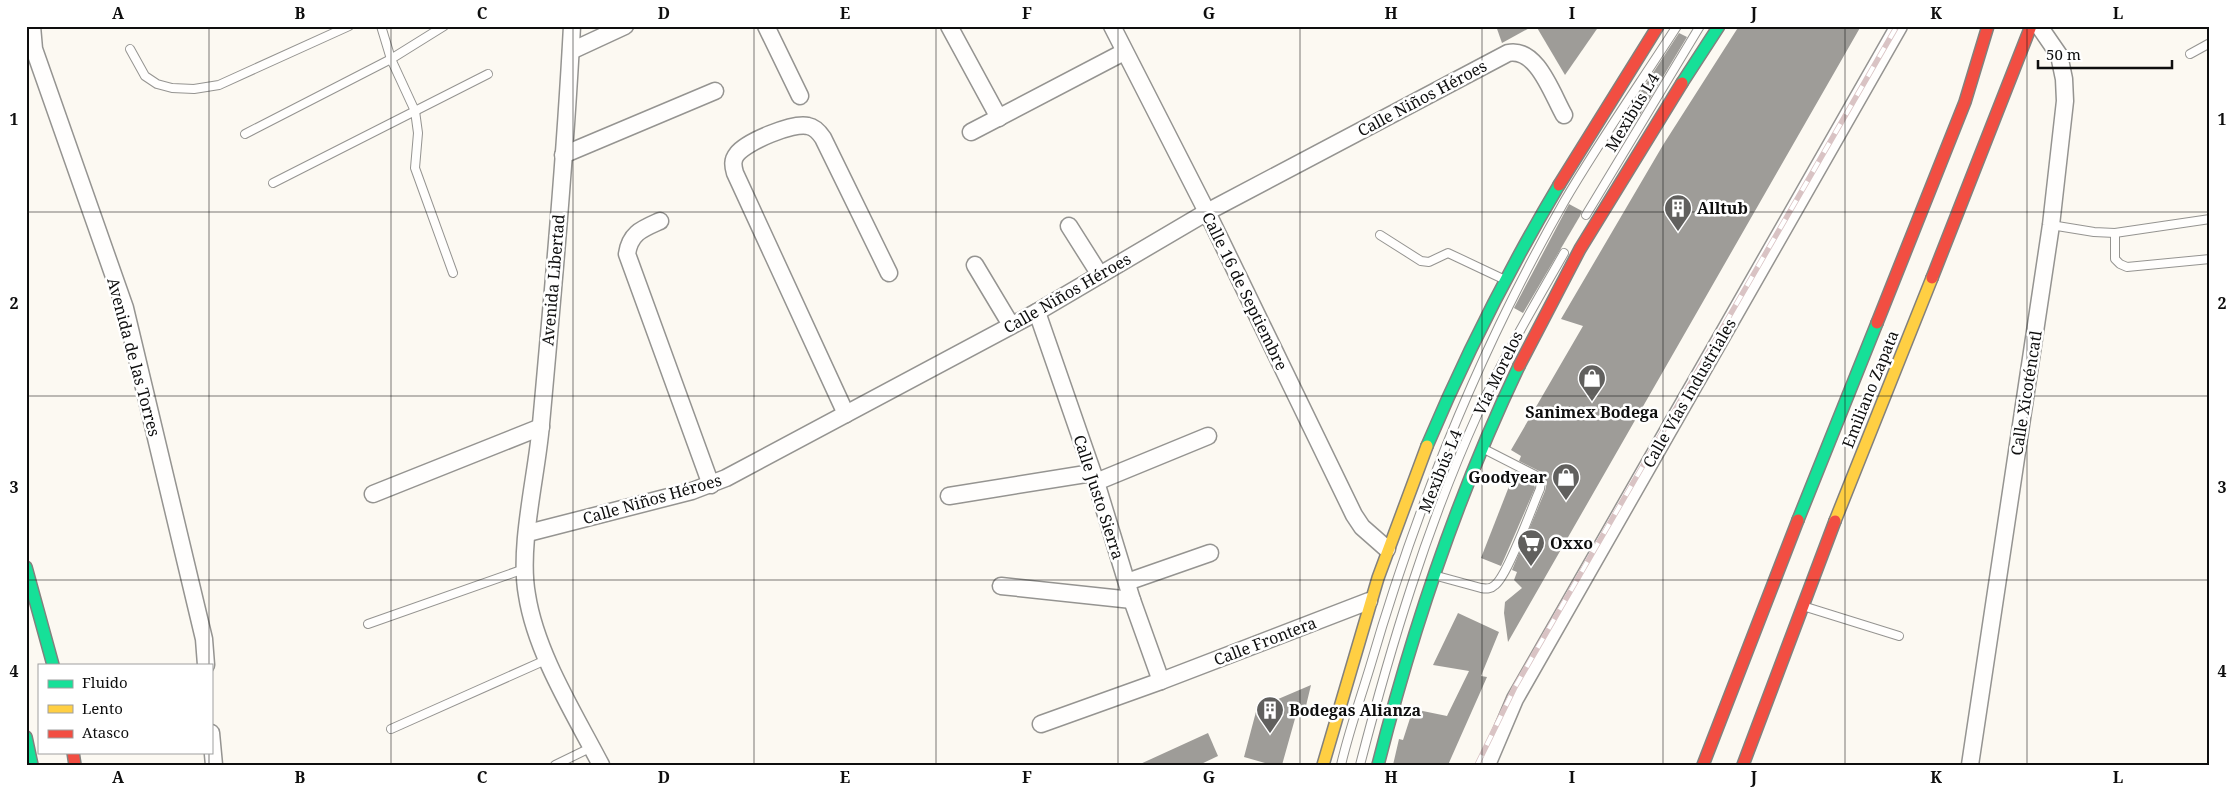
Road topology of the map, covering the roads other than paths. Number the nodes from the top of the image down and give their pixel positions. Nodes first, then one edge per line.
1 (32, 26) edge
2 (349, 26) edge
3 (381, 26) edge
4 (444, 26) edge
5 (572, 26) edge
6 (625, 26) edge
7 (766, 26) edge
8 (949, 26) edge
9 (1112, 26) edge
10 (1658, 26) edge
11 (1677, 26) edge
12 (1700, 26) edge
13 (1719, 26) edge
14 (1900, 26) edge
15 (1988, 26) edge
16 (2031, 26) edge
17 (2039, 26) edge
18 (2210, 43) edge
19 (130, 49) dead end
20 (571, 51) junction
21 (1124, 52) junction
22 (2190, 54) dead end
23 (391, 59) junction
24 (488, 74) dead end
25 (715, 92) dead end
26 (800, 96) dead end
27 (415, 110) junction
28 (1564, 115) dead end
29 (999, 118) junction
30 (971, 132) dead end
31 (244, 134) dead end
32 (563, 155) junction
33 (273, 183) dead end
34 (1207, 212) junction
35 (2210, 219) edge
36 (660, 221) dead end
37 (1581, 223) dead end
38 (2051, 225) junction
39 (1069, 226) dead end
40 (2115, 233) junction
41 (1380, 235) dead end
42 (1567, 248) dead end
43 (2210, 259) edge
44 (976, 265) dead end
45 (889, 272) dead end
46 (453, 273) dead end
47 (1100, 276) junction
48 (1505, 280) junction
49 (1037, 312) junction
50 (1011, 326) junction
51 (846, 414) junction
52 (541, 427) junction
53 (1208, 436) dead end
54 (1481, 447) junction
55 (1094, 477) junction
56 (711, 485) junction
57 (373, 494) dead end
58 (949, 496) dead end
59 (528, 534) junction
60 (1387, 549) junction
61 (1210, 553) dead end
62 (26, 567) edge
63 (525, 568) junction
64 (1433, 575) junction
65 (1127, 582) junction
66 (1001, 586) dead end
67 (1132, 600) junction
68 (1369, 601) junction
69 (1802, 606) junction
70 (368, 624) dead end
71 (1899, 636) dead end
72 (548, 659) junction
73 (53, 664) edge
74 (206, 664) edge
75 (1161, 681) junction
76 (1041, 724) dead end
77 (391, 729) dead end
78 (26, 737) edge
79 (212, 744) edge
80 (592, 747) junction
81 (32, 765) edge
82 (214, 765) edge
83 (554, 765) edge
84 (601, 765) edge
85 (1323, 765) edge
86 (1341, 765) edge
87 (1360, 765) edge
88 (1378, 765) edge
89 (1487, 765) edge
90 (1703, 765) edge
91 (1742, 765) edge
92 (1970, 765) edge

1 - 74 street, Avenida de las Torres
2 - 19 lane
3 - 23 lane
4 - 23 lane
5 - 20 street, Avenida Libertad
6 - 20 street
7 - 26 street
8 - 29 street
9 - 21 street, Calle 16 de Septiembre
10 - 48 main road
11 - 86 lane, Mexibús L4
12 - 37 lane, Mexibús L4
13 - 54 main road, Vía Morelos
14 - 89 street, Calle Vías Industriales
15 - 90 main road, Emiliano Zapata
16 - 69 main road, Emiliano Zapata
17 - 38 street, Calle Xicoténcatl
18 - 22 lane
20 - 32 street, Avenida Libertad
21 - 29 street
21 - 34 street, Calle 16 de Septiembre
23 - 27 lane
23 - 31 lane
24 - 27 lane
25 - 32 street
27 - 33 lane
27 - 46 lane
28 - 34 street, Calle Niños Héroes
29 - 30 street
32 - 52 street, Avenida Libertad
34 - 47 street, Calle Niños Héroes
34 - 60 street, Calle 16 de Septiembre
35 - 40 lane
36 - 56 street
38 - 40 lane
38 - 92 street, Calle Xicoténcatl
39 - 47 street
40 - 43 lane
41 - 48 lane
42 - 87 lane, Mexibús L4
44 - 50 street
45 - 51 street
47 - 49 street, Calle Niños Héroes
48 - 60 main road
49 - 50 street, Calle Niños Héroes
49 - 55 street, Calle Justo Sierra
50 - 51 street, Calle Niños Héroes
51 - 56 street, Calle Niños Héroes
52 - 57 street
52 - 59 street, Avenida Libertad
53 - 55 street
54 - 64 main road, Vía Morelos
54 - 64 lane
55 - 58 street
55 - 65 street, Calle Justo Sierra
56 - 59 street, Calle Niños Héroes
59 - 63 street, Avenida Libertad
60 - 68 main road
61 - 65 street
62 - 73 main road
63 - 70 lane
63 - 72 street, Avenida Libertad
64 - 88 main road, Vía Morelos
65 - 67 street, Calle Justo Sierra
66 - 67 street
67 - 75 street, Calle Justo Sierra
68 - 75 street, Calle Frontera
68 - 85 main road
69 - 71 lane
69 - 91 main road, Emiliano Zapata
72 - 77 lane
72 - 80 street, Avenida Libertad
75 - 76 street, Calle Frontera
78 - 81 main road
79 - 82 street
80 - 83 lane
80 - 84 street, Avenida Libertad

